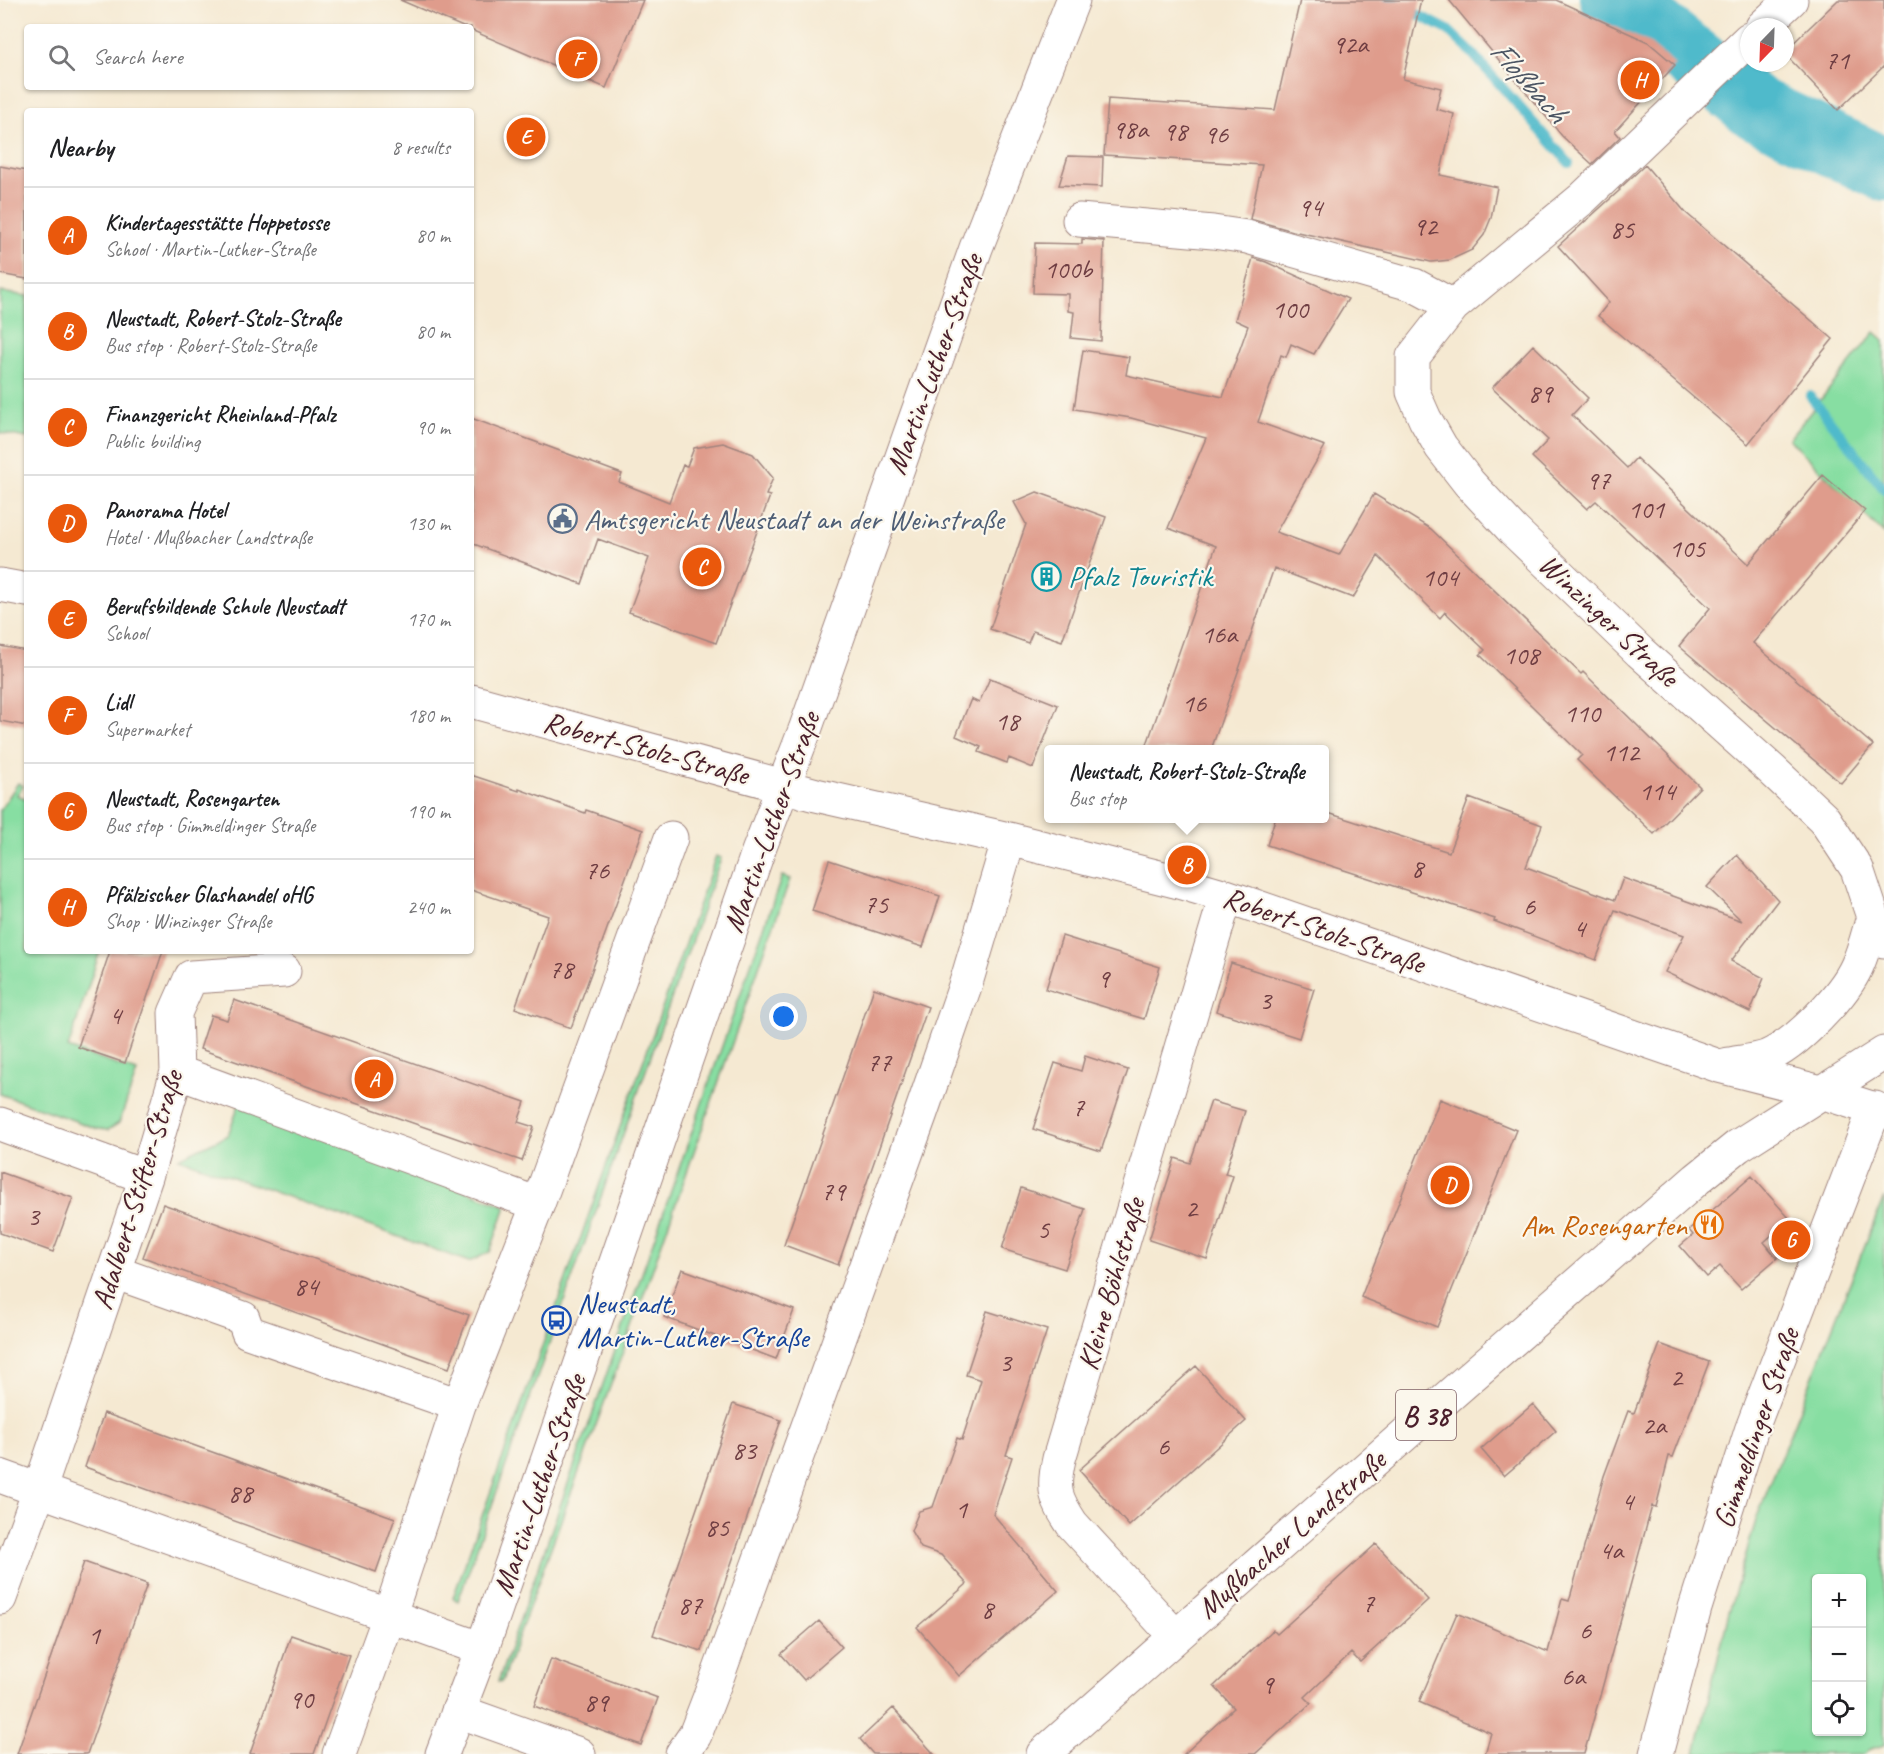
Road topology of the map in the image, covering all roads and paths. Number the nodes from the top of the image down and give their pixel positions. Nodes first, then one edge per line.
1 (1073, 0) edge
2 (1791, 0) edge
3 (1772, 18) edge
4 (1740, 47) edge
5 (1079, 220) dead end
6 (1453, 306) junction
7 (0, 585) edge
8 (24, 589) edge
9 (474, 702) edge
10 (785, 785) junction
11 (671, 838) dead end
12 (1009, 839) junction
13 (1226, 896) junction
14 (1878, 929) edge
15 (284, 971) dead end
16 (1884, 1053) edge
17 (1719, 1066) junction
18 (177, 1072) junction
19 (1821, 1092) junction
20 (1879, 1110) edge
21 (0, 1124) edge
22 (146, 1177) junction
23 (538, 1204) junction
24 (114, 1272) junction
25 (459, 1405) junction
26 (0, 1476) edge
27 (39, 1491) junction
28 (0, 1598) edge
29 (390, 1614) junction
30 (1175, 1636) junction
31 (482, 1649) junction
32 (458, 1711) junction
33 (339, 1754) edge
34 (442, 1754) edge
35 (579, 1754) edge
36 (682, 1754) edge
37 (1043, 1754) edge
38 (1656, 1754) edge

1 - 10 street, Martin-Luther-Straße
2 - 3 street, Winzinger Straße
4 - 6 street, Winzinger Straße
5 - 6 street
6 - 14 street, Winzinger Straße
7 - 8 street
9 - 10 street, Robert-Stolz-Straße
10 - 12 street, Robert-Stolz-Straße
10 - 31 street, Martin-Luther-Straße
11 - 23 street
12 - 13 street, Robert-Stolz-Straße
12 - 36 street
13 - 17 street, Robert-Stolz-Straße
13 - 30 street, Kleine Böhlstraße
14 - 17 street, Winzinger Straße
15 - 18 street, Adalbert-Stifter-Straße
16 - 19 street, B 38
17 - 19 street, Robert-Stolz-Straße
18 - 22 street, Adalbert-Stifter-Straße
18 - 23 street
19 - 20 street, Robert-Stolz-Straße
19 - 30 street, Mußbacher Landstraße / B 38
20 - 38 street, Gimmeldinger Straße
21 - 22 street
22 - 24 street, Adalbert-Stifter-Straße
23 - 25 street
24 - 25 street
24 - 27 street, Adalbert-Stifter-Straße
25 - 29 street
26 - 27 street
27 - 28 street, Adalbert-Stifter-Straße
27 - 29 street
29 - 31 street
29 - 33 street
30 - 37 street, Mußbacher Landstraße / B 38
31 - 32 street, Martin-Luther-Straße
32 - 34 street, Martin-Luther-Straße
32 - 35 street

